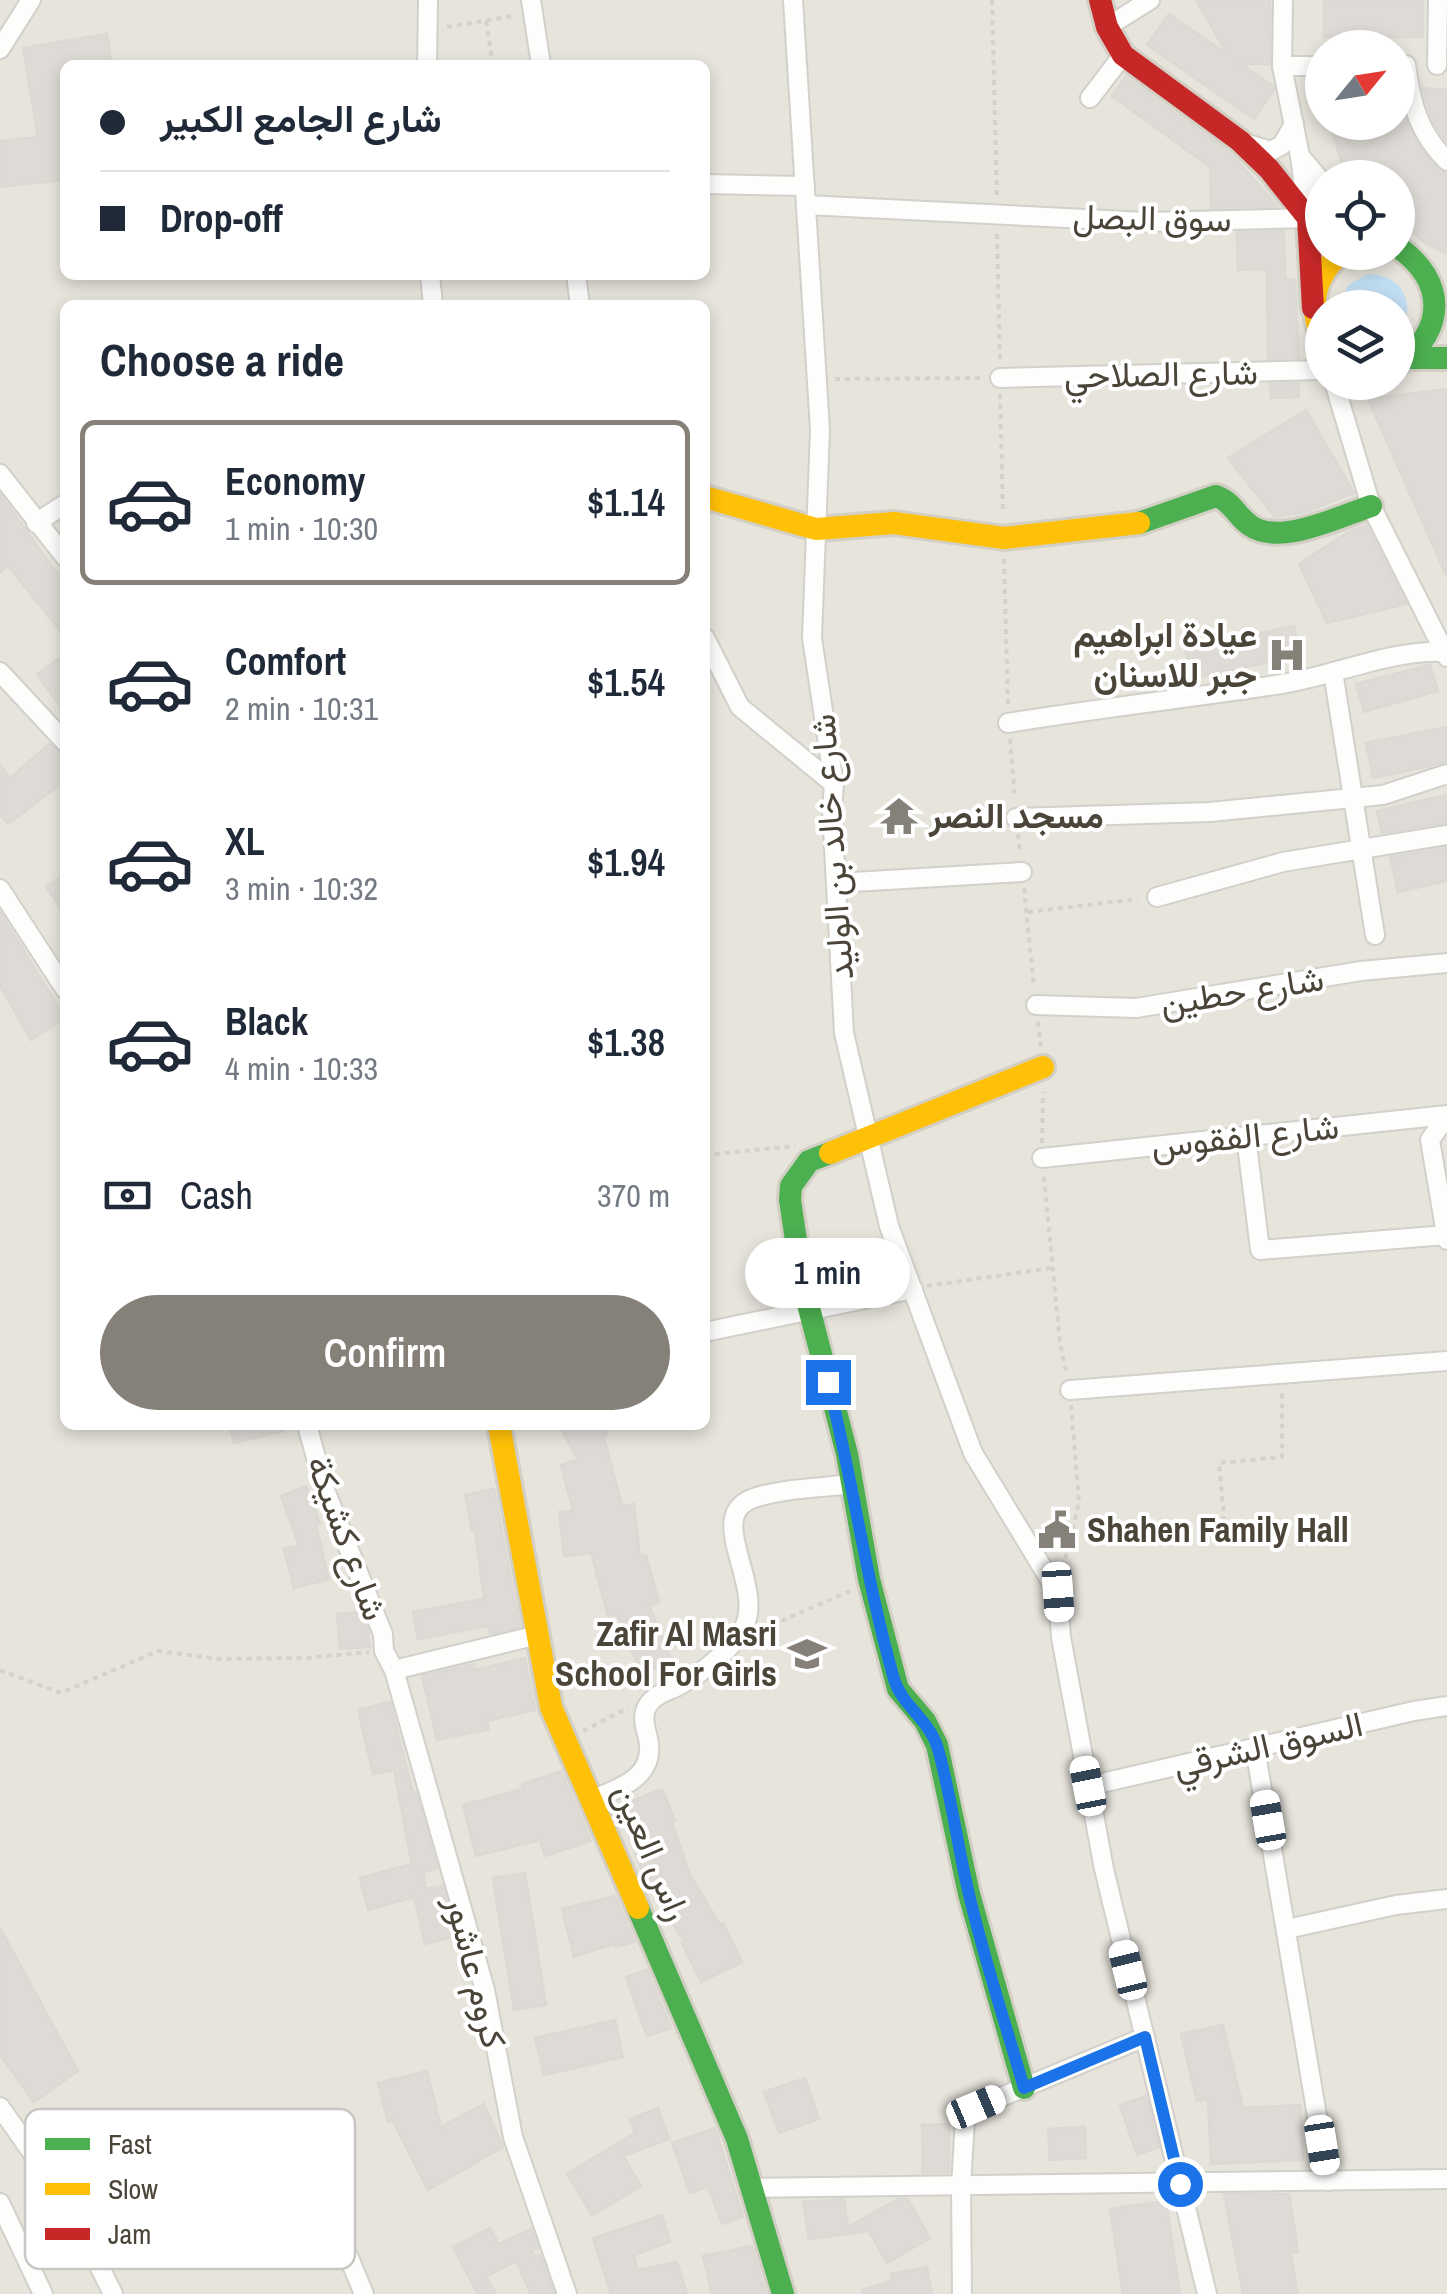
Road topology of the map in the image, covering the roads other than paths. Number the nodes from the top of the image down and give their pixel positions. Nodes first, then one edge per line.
1 (31, 0) edge
2 (428, 0) edge
3 (531, 0) edge
4 (793, 0) edge
5 (1100, 0) edge
6 (1150, 0) edge
7 (1284, 0) edge
8 (1438, 0) edge
9 (1107, 27) junction
10 (0, 49) edge
11 (1123, 55) junction
12 (427, 60) edge
13 (540, 60) edge
14 (1415, 65) edge
15 (1442, 65) edge
16 (1282, 66) junction
17 (1305, 66) edge
18 (1090, 98) dead end
19 (1415, 113) edge
20 (1294, 124) junction
21 (1240, 141) junction
22 (1300, 156) junction
23 (1447, 161) edge
24 (1305, 162) edge
25 (710, 185) edge
26 (806, 195) junction
27 (1305, 195) edge
28 (1305, 214) edge
29 (1305, 218) edge
30 (1415, 254) edge
31 (1415, 259) edge
32 (1447, 270) edge
33 (1415, 353) edge
34 (1447, 358) edge
35 (1415, 360) edge
36 (1305, 370) edge
37 (1000, 378) road end
38 (1339, 400) edge
39 (0, 474) edge
40 (710, 499) edge
41 (1371, 506) junction
42 (60, 507) edge
43 (36, 523) junction
44 (816, 529) junction
45 (60, 551) edge
46 (710, 648) edge
47 (1446, 653) edge
48 (0, 672) edge
49 (1334, 672) junction
50 (1008, 723) dead end
51 (60, 737) edge
52 (1447, 774) edge
53 (834, 784) junction
54 (1353, 798) junction
55 (1016, 818) dead end
56 (1447, 834) edge
57 (1361, 850) junction
58 (1022, 872) dead end
59 (836, 883) junction
60 (0, 889) edge
61 (1158, 897) road end
62 (1376, 934) dead end
63 (1447, 963) edge
64 (60, 981) edge
65 (1036, 1005) dead end
66 (1043, 1067) dead end
67 (1447, 1116) edge
68 (1246, 1136) junction
69 (869, 1139) junction
70 (1042, 1158) dead end
71 (1447, 1238) edge
72 (912, 1288) junction
73 (810, 1310) junction
74 (710, 1331) edge
75 (1447, 1361) edge
76 (1070, 1390) dead end
77 (308, 1430) edge
78 (500, 1430) edge
79 (852, 1484) junction
80 (538, 1635) junction
81 (384, 1651) joint
82 (394, 1670) junction
83 (1447, 1706) edge
84 (1255, 1748) junction
85 (1088, 1786) junction
86 (591, 1800) junction
87 (1447, 1899) edge
88 (1287, 1929) junction
89 (1145, 2037) junction
90 (1024, 2088) junction
91 (0, 2107) edge
92 (25, 2143) edge
93 (1447, 2180) edge
94 (1328, 2181) junction
95 (1180, 2184) junction
96 (960, 2186) junction
97 (752, 2188) junction
98 (0, 2203) edge
99 (25, 2256) edge
100 (31, 2269) edge
101 (101, 2269) edge
102 (354, 2269) edge
103 (43, 2294) edge
104 (113, 2294) edge
105 (364, 2294) edge
106 (567, 2294) edge
107 (783, 2294) edge
108 (962, 2294) edge
109 (1207, 2294) edge

1 - 10 street
2 - 12 street
3 - 13 street
4 - 26 street, شارع خالد بن الوليد
5 - 9 street
6 - 9 street
7 - 16 street
8 - 15 street
9 - 11 street
11 - 18 street
11 - 21 street
14 - 15 street
16 - 17 street
16 - 20 street
19 - 23 street
20 - 21 street
20 - 22 street
21 - 28 street
22 - 24 street
22 - 27 street
25 - 26 street, سوق البصل
26 - 29 street, سوق البصل
26 - 44 street, شارع خالد بن الوليد
30 - 32 street
31 - 33 street
34 - 35 street
36 - 37 street, شارع الصلاحي
38 - 41 street
39 - 43 street
40 - 44 street
41 - 44 street
41 - 47 street
42 - 43 street
43 - 45 street
44 - 53 street, شارع خالد بن الوليد
46 - 53 street
47 - 49 street
48 - 51 street
49 - 50 street
49 - 54 street
52 - 54 street
53 - 59 street, شارع خالد بن الوليد
54 - 55 street
54 - 57 street
56 - 57 street
57 - 61 street
57 - 62 street
58 - 59 street
59 - 69 street, شارع خالد بن الوليد
60 - 64 street
63 - 65 street, شارع حطين
66 - 69 street
67 - 68 street, شارع الفقوس
67 - 71 street
68 - 70 street, شارع الفقوس
68 - 71 street
69 - 72 street, شارع خالد بن الوليد
69 - 73 street
72 - 73 street
72 - 85 street, شارع خالد بن الوليد
73 - 74 street
73 - 79 street
75 - 76 street
77 - 81 street, شارع كشيكة
78 - 80 street, راس العين
79 - 86 street
79 - 90 street
80 - 82 street
80 - 86 street, راس العين
81 - 82 street, كروم عاشور
82 - 106 street, كروم عاشور
83 - 84 street, السوق الشرقي
84 - 85 street, السوق الشرقي
84 - 88 street
85 - 89 street
86 - 97 street, راس العين
87 - 88 street
88 - 94 street
89 - 90 street
89 - 95 street
90 - 96 street
91 - 92 street
93 - 94 street
94 - 95 street
95 - 96 street
95 - 109 street
96 - 97 street
96 - 108 street
97 - 107 street, راس العين
98 - 99 street
100 - 103 street
101 - 104 street
102 - 105 street

